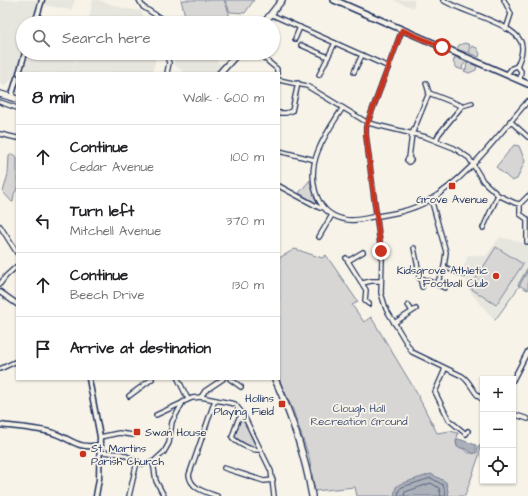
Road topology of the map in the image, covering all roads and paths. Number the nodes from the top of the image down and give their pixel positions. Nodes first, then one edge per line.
1 (42, 0) edge
2 (139, 0) edge
3 (282, 0) edge
4 (334, 0) edge
5 (443, 0) edge
6 (504, 0) edge
7 (270, 14) joint
8 (37, 16) edge
9 (155, 16) edge
10 (275, 16) edge
11 (280, 18) edge
12 (300, 27) junction
13 (506, 28) junction
14 (402, 30) junction
15 (295, 39) dead end
16 (335, 43) junction
17 (301, 45) dead end
18 (362, 55) junction
19 (328, 57) junction
20 (23, 60) edge
21 (168, 60) edge
22 (233, 60) edge
23 (266, 60) edge
24 (517, 66) junction
25 (388, 67) junction
26 (18, 72) edge
27 (167, 72) edge
28 (224, 72) edge
29 (277, 72) edge
30 (354, 72) dead end
31 (507, 74) junction
32 (319, 75) dead end
33 (280, 80) edge
34 (520, 80) junction
35 (16, 81) edge
36 (426, 83) dead end
37 (298, 84) junction
38 (528, 84) edge
39 (429, 93) junction
40 (0, 94) edge
41 (11, 98) junction
42 (16, 99) edge
43 (528, 101) edge
44 (0, 102) edge
45 (472, 103) dead end
46 (462, 106) junction
47 (16, 108) edge
48 (342, 109) junction
49 (280, 113) edge
50 (510, 121) junction
51 (368, 123) junction
52 (0, 134) edge
53 (412, 134) junction
54 (528, 137) edge
55 (16, 138) edge
56 (436, 140) junction
57 (280, 151) edge
58 (409, 158) dead end
59 (315, 160) junction
60 (473, 162) junction
61 (280, 187) edge
62 (498, 195) junction
63 (528, 196) edge
64 (431, 199) junction
65 (520, 204) junction
66 (323, 207) junction
67 (332, 215) junction
68 (377, 217) junction
69 (0, 226) edge
70 (483, 228) dead end
71 (5, 235) junction
72 (319, 237) dead end
73 (0, 238) edge
74 (526, 242) dead end
75 (414, 248) dead end
76 (16, 252) edge
77 (363, 252) dead end
78 (16, 267) edge
79 (444, 267) junction
80 (464, 275) dead end
81 (419, 277) junction
82 (381, 281) junction
83 (363, 283) junction
84 (0, 284) edge
85 (437, 284) junction
86 (422, 288) dead end
87 (445, 288) dead end
88 (0, 292) edge
89 (16, 303) edge
90 (408, 305) dead end
91 (361, 306) dead end
92 (416, 309) dead end
93 (412, 311) junction
94 (394, 323) junction
95 (528, 351) edge
96 (16, 361) edge
97 (0, 369) edge
98 (445, 369) junction
99 (515, 376) edge
100 (89, 380) edge
101 (151, 380) edge
102 (178, 380) edge
103 (222, 380) edge
104 (231, 380) edge
105 (275, 380) edge
106 (241, 387) dead end
107 (128, 396) dead end
108 (200, 397) junction
109 (480, 398) edge
110 (188, 399) junction
111 (215, 400) junction
112 (183, 402) junction
113 (243, 414) junction
114 (156, 415) dead end
115 (516, 415) edge
116 (528, 419) edge
117 (0, 425) edge
118 (468, 431) dead end
119 (133, 435) dead end
120 (100, 437) junction
121 (101, 445) junction
122 (259, 450) junction
123 (101, 452) junction
124 (137, 462) junction
125 (153, 462) junction
126 (224, 468) dead end
127 (273, 480) junction
128 (96, 496) edge
129 (129, 496) edge
130 (164, 496) edge
131 (217, 496) edge
132 (274, 496) edge
133 (312, 496) edge

1 - 8 street
2 - 9 street
3 - 7 main road
4 - 14 main road
5 - 13 street
6 - 13 street
7 - 10 street
11 - 12 street
12 - 15 street
12 - 16 street
13 - 24 street
14 - 25 street
14 - 31 main road
16 - 18 street
16 - 19 street
17 - 19 street
18 - 25 street
18 - 30 street
19 - 32 street
20 - 26 street
21 - 27 street
22 - 28 main road
23 - 29 street
24 - 31 street
24 - 34 street
25 - 51 street
31 - 34 main road
33 - 37 street
34 - 38 main road
35 - 41 street
36 - 39 street
37 - 48 street
37 - 49 street
39 - 46 street
39 - 53 street
40 - 41 main road
41 - 42 main road
43 - 50 street
44 - 47 street
45 - 46 street
46 - 56 street
48 - 51 street
48 - 59 street
50 - 54 street
50 - 60 street
51 - 53 street
51 - 68 street
52 - 55 street
53 - 56 street
53 - 58 street
56 - 60 street
57 - 59 street
59 - 66 street
60 - 62 street
60 - 64 street
61 - 66 street
62 - 65 street
62 - 70 street
63 - 65 street
64 - 68 street
64 - 79 street
65 - 74 street
66 - 67 street
67 - 68 street
67 - 72 street
68 - 82 street
69 - 71 street
71 - 73 street
71 - 76 street
75 - 81 street
77 - 83 street
78 - 84 street
79 - 80 street
79 - 85 street
81 - 85 street
81 - 86 street
82 - 83 street
82 - 94 street
83 - 91 street
85 - 87 street
88 - 89 street
90 - 93 street
92 - 93 street
93 - 94 street
94 - 98 street
95 - 99 street
96 - 97 street
98 - 109 street
98 - 118 street
100 - 120 street
101 - 107 street
102 - 110 street
103 - 108 street
104 - 106 street
105 - 133 main road
108 - 110 street
108 - 111 street
110 - 112 street
111 - 113 street
111 - 131 street
112 - 114 street
112 - 125 street
113 - 122 street
113 - 122 street
115 - 116 street
117 - 121 street
119 - 120 street
120 - 121 street
121 - 123 street
122 - 127 street
123 - 124 street
123 - 128 street
124 - 125 street
124 - 129 street
125 - 130 street
126 - 127 street
127 - 132 street

